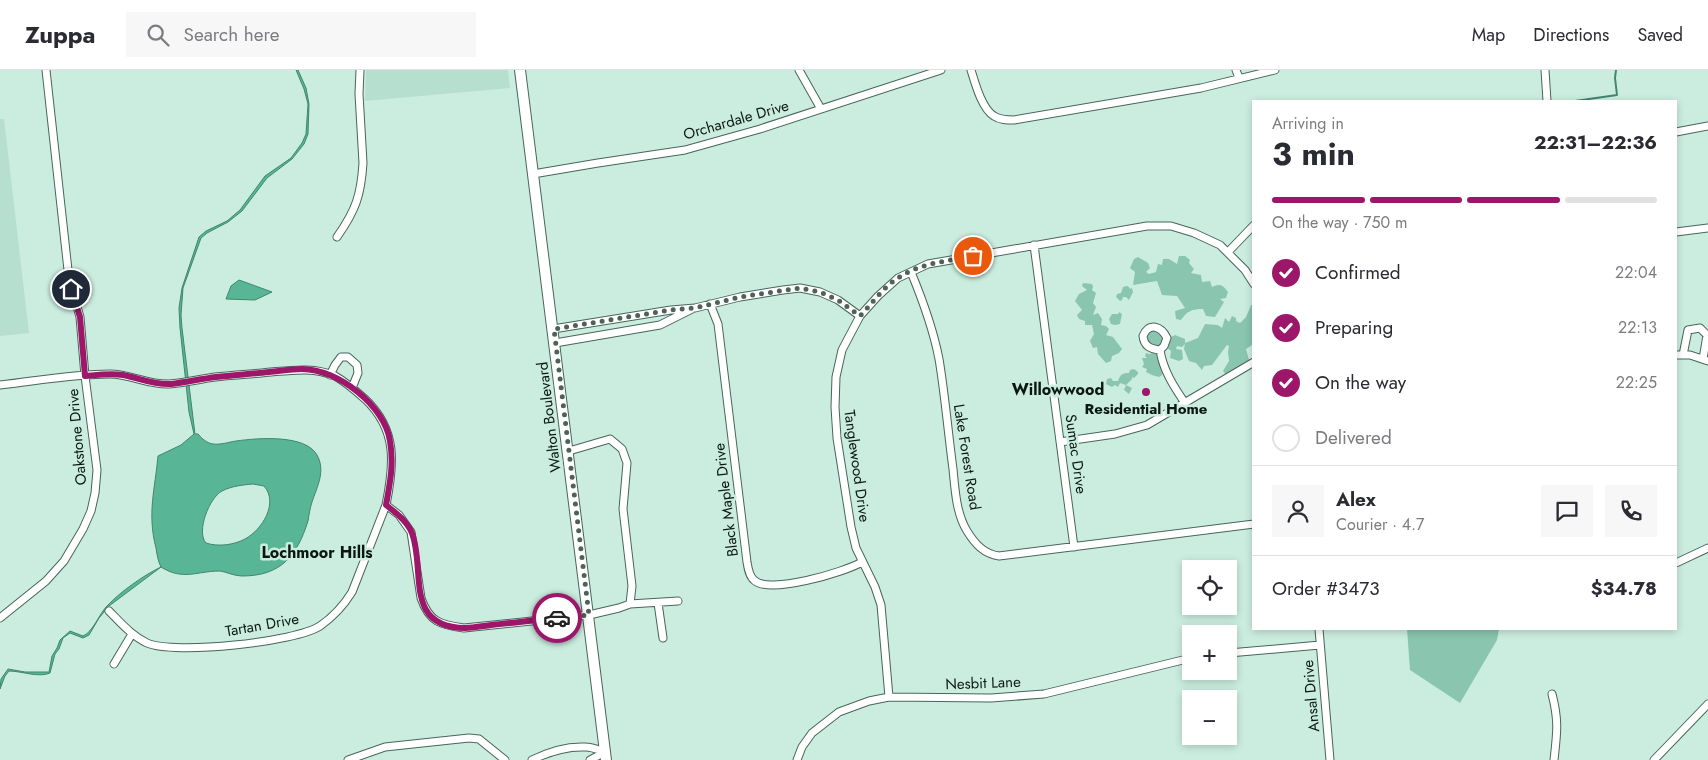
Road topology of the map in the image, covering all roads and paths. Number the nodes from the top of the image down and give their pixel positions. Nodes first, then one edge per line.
1 (46, 70) edge
2 (360, 70) edge
3 (520, 70) edge
4 (799, 70) edge
5 (941, 70) edge
6 (971, 70) edge
7 (1236, 70) edge
8 (1275, 70) edge
9 (1545, 70) edge
10 (1239, 78) junction
11 (1547, 100) edge
12 (822, 109) junction
13 (1708, 126) edge
14 (1677, 132) edge
15 (534, 174) junction
16 (1252, 227) edge
17 (1708, 228) edge
18 (1677, 232) edge
19 (337, 237) dead end
20 (1034, 245) junction
21 (1228, 252) junction
22 (911, 272) junction
23 (1252, 280) edge
24 (710, 304) junction
25 (695, 308) junction
26 (860, 316) junction
27 (554, 329) junction
28 (555, 343) junction
29 (1160, 350) dead end
30 (1680, 355) edge
31 (1705, 360) edge
32 (1252, 363) edge
33 (330, 375) junction
34 (85, 376) junction
35 (0, 385) edge
36 (352, 388) junction
37 (1185, 403) junction
38 (1060, 442) junction
39 (568, 451) junction
40 (386, 505) junction
41 (1252, 524) edge
42 (1074, 547) junction
43 (1708, 548) edge
44 (862, 562) junction
45 (1677, 563) edge
46 (678, 601) dead end
47 (658, 603) junction
48 (630, 604) junction
49 (109, 611) dead end
50 (589, 615) junction
51 (0, 618) edge
52 (1319, 630) edge
53 (132, 634) junction
54 (663, 638) dead end
55 (1320, 645) junction
56 (1237, 652) edge
57 (1182, 660) edge
58 (114, 664) dead end
59 (1552, 694) dead end
60 (889, 697) junction
61 (1708, 704) edge
62 (606, 756) edge
63 (348, 760) edge
64 (505, 760) edge
65 (532, 760) edge
66 (590, 760) edge
67 (797, 760) edge
68 (1330, 760) edge
69 (1554, 760) edge
70 (1654, 760) edge

1 - 34 street, Oakstone Drive
2 - 19 street
3 - 15 main road, Walton Boulevard
4 - 12 street
5 - 12 street, Orchardale Drive
6 - 10 street
7 - 10 street
8 - 10 street
9 - 11 street
12 - 15 street, Orchardale Drive
13 - 14 street
15 - 27 main road, Walton Boulevard
16 - 21 street
17 - 18 street
20 - 21 street, Tanglewood Drive
20 - 22 street, Tanglewood Drive
20 - 38 street, Sumac Drive
21 - 23 street, Tanglewood Drive
22 - 26 street, Tanglewood Drive
22 - 42 street, Lake Forest Road
24 - 25 street
24 - 26 street
24 - 44 street, Black Maple Drive
25 - 27 street
25 - 28 street
26 - 44 street, Tanglewood Drive
27 - 28 main road, Walton Boulevard
28 - 39 main road, Walton Boulevard
29 - 37 street
30 - 31 street
30 - 31 street
32 - 37 street
33 - 34 street, Tartan Drive
33 - 36 street, Tartan Drive
33 - 36 street
34 - 35 street, Tartan Drive
34 - 51 street, Oakstone Drive
36 - 40 street, Tartan Drive
37 - 38 street
38 - 42 street, Sumac Drive
39 - 48 street
39 - 50 main road, Walton Boulevard
40 - 50 street
40 - 53 street, Tartan Drive
41 - 42 street, Lake Forest Road
43 - 45 street
44 - 60 street, Tanglewood Drive
46 - 47 street
47 - 48 street
47 - 54 street
48 - 50 street
49 - 53 street, Tartan Drive
50 - 62 main road, Walton Boulevard
52 - 55 street, Ansal Drive
53 - 58 street
55 - 56 street
55 - 68 street, Ansal Drive
57 - 60 street, Nesbit Lane
59 - 69 street
60 - 67 street, Nesbit Lane
61 - 70 street
62 - 65 street
62 - 66 street
63 - 64 street

